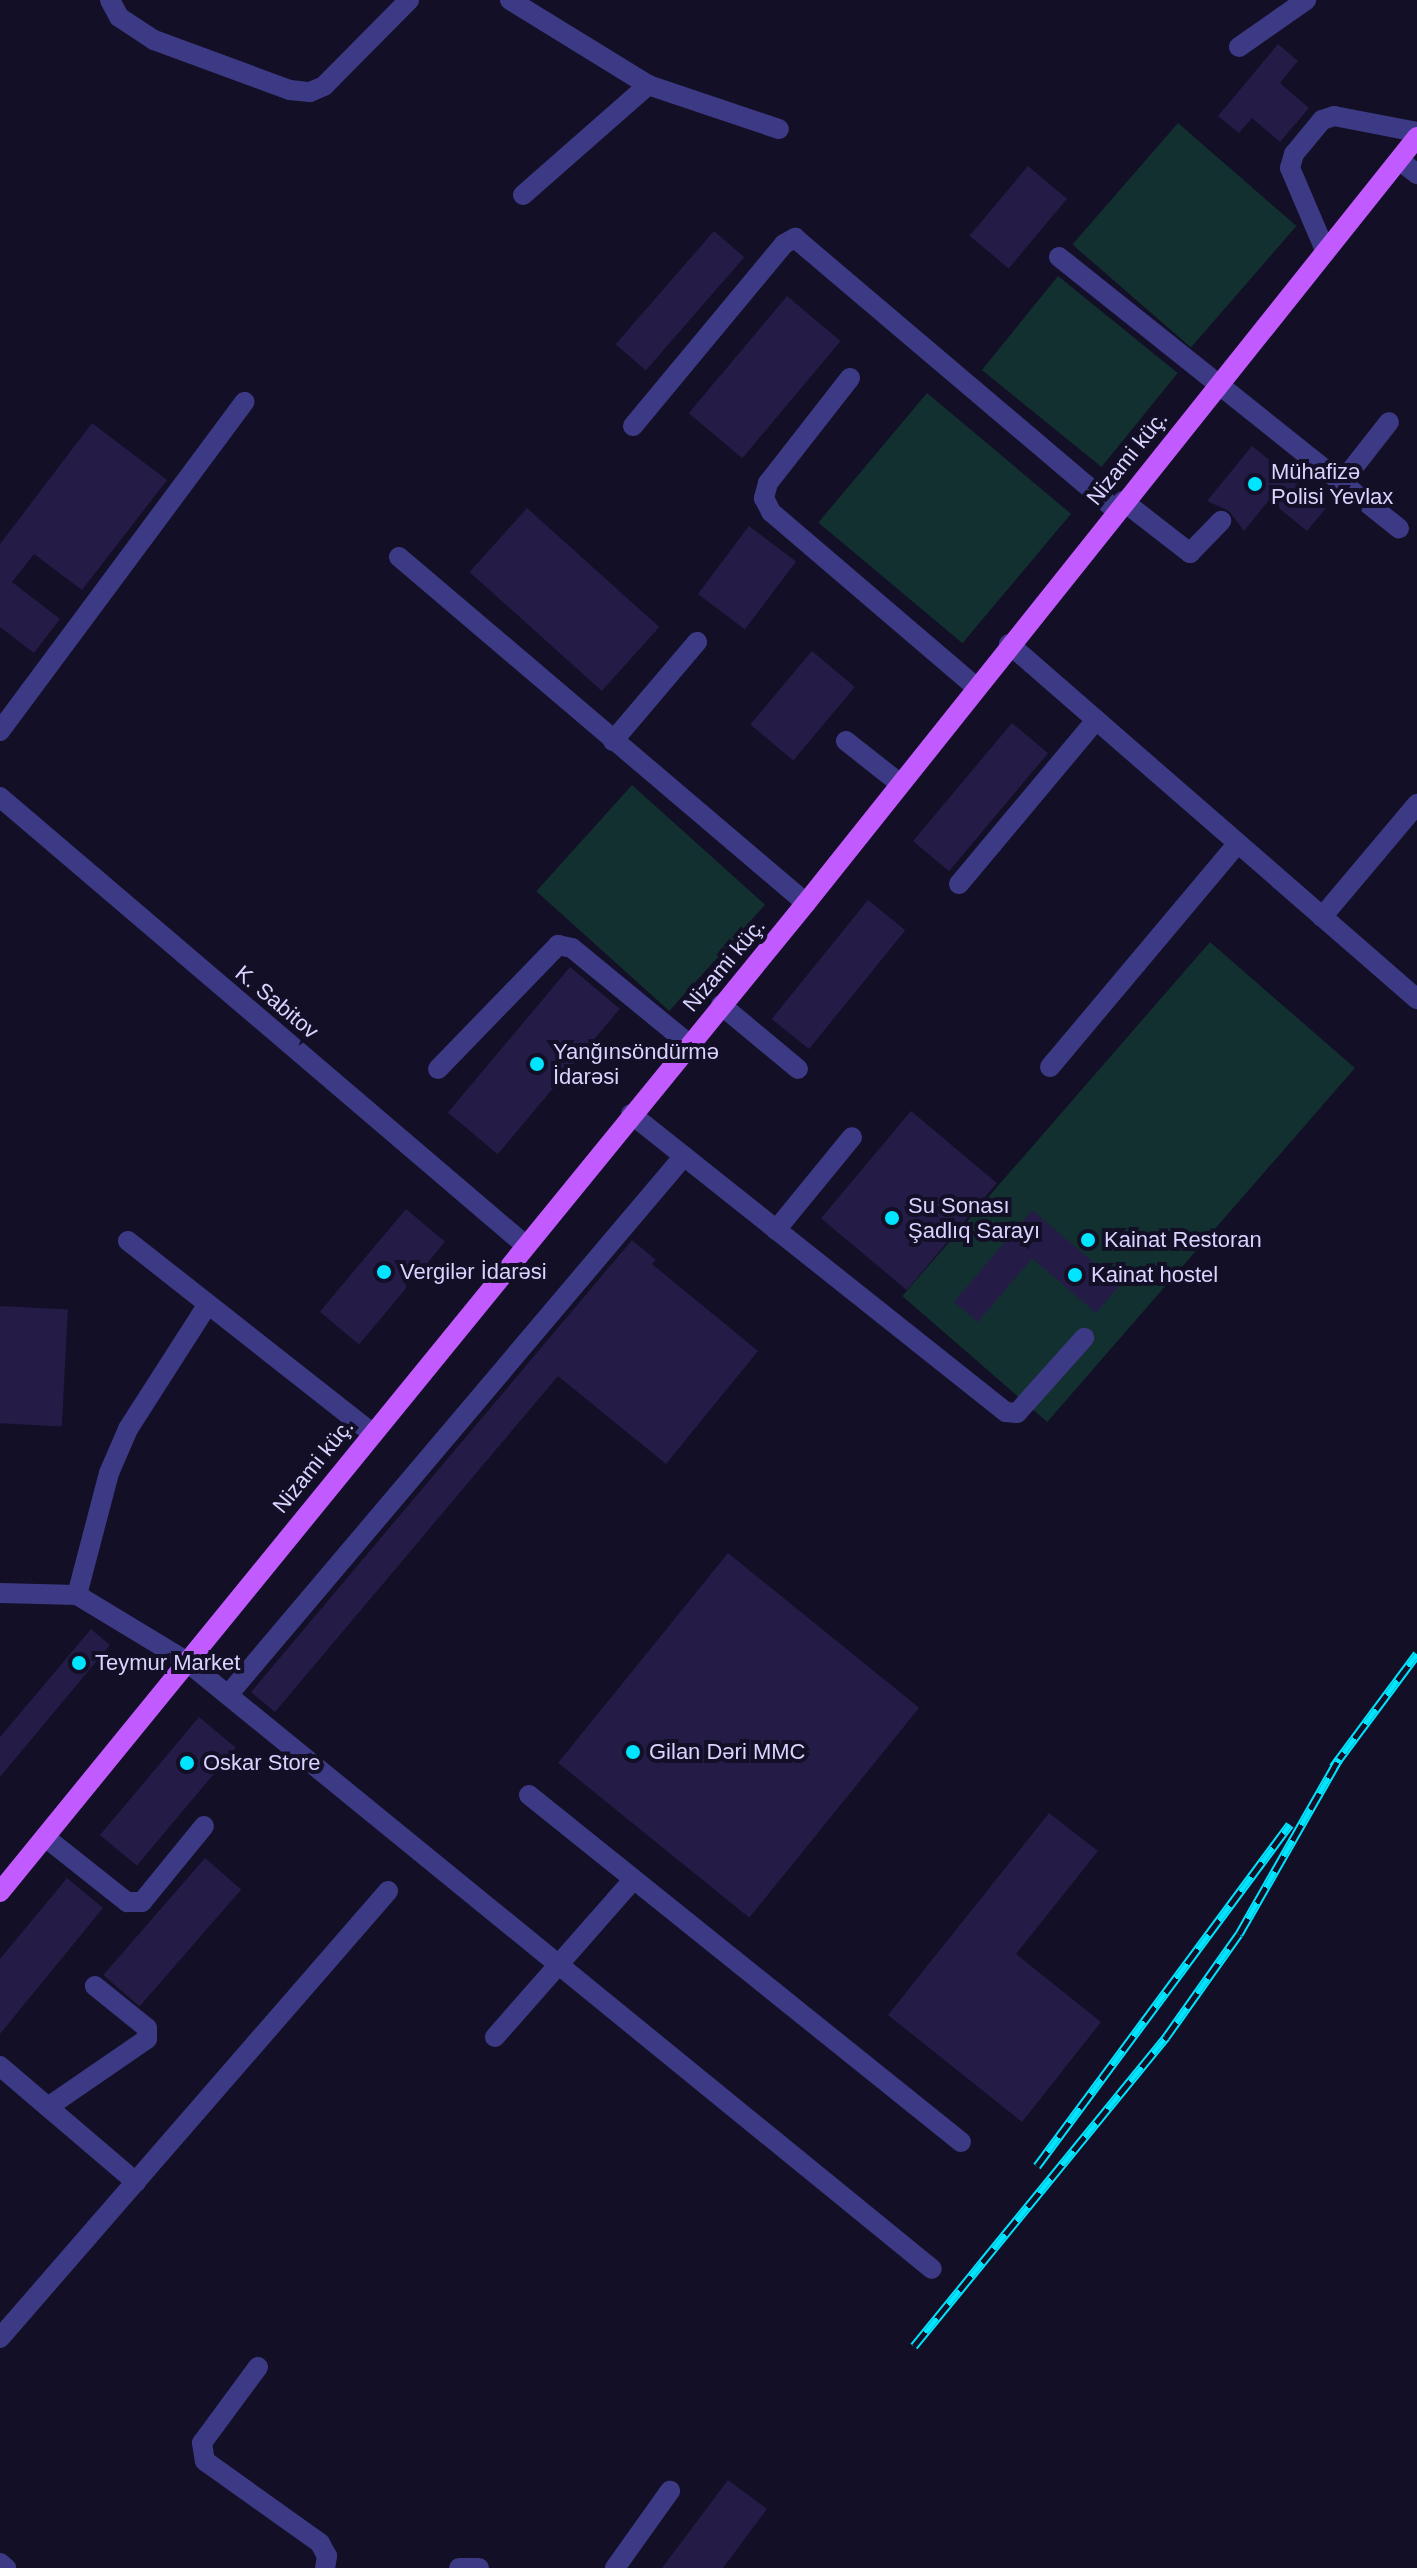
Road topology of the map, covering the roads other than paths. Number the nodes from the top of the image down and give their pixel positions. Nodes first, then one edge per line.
1 (110, 0) edge
2 (409, 0) edge
3 (510, 0) edge
4 (1306, 0) edge
5 (1239, 47) dead end
6 (648, 85) junction
7 (779, 129) dead end
8 (1417, 134) edge
9 (1399, 160) junction
10 (1417, 174) edge
11 (523, 195) dead end
12 (1325, 250) junction
13 (1059, 257) dead end
14 (850, 378) dead end
15 (1218, 383) junction
16 (244, 402) dead end
17 (1389, 422) dead end
18 (633, 426) dead end
19 (1342, 482) junction
20 (1120, 505) junction
21 (1221, 521) dead end
22 (1399, 528) dead end
23 (399, 557) dead end
24 (697, 642) dead end
25 (1009, 644) junction
26 (975, 686) junction
27 (1096, 720) junction
28 (1, 729) edge
29 (613, 741) junction
30 (846, 741) dead end
31 (898, 782) junction
32 (0, 797) edge
33 (1417, 804) edge
34 (1238, 843) junction
35 (959, 884) dead end
36 (806, 903) junction
37 (1322, 917) junction
38 (1417, 999) edge
39 (721, 1005) junction
40 (689, 1044) junction
41 (1050, 1067) dead end
42 (438, 1069) dead end
43 (798, 1069) dead end
44 (631, 1114) junction
45 (852, 1137) dead end
46 (684, 1156) junction
47 (776, 1230) junction
48 (128, 1241) dead end
49 (524, 1244) junction
50 (208, 1304) junction
51 (1084, 1338) dead end
52 (371, 1432) junction
53 (0, 1593) edge
54 (77, 1595) junction
55 (186, 1661) junction
56 (228, 1695) junction
57 (529, 1795) dead end
58 (204, 1826) dead end
59 (45, 1837) junction
60 (633, 1880) junction
61 (388, 1891) dead end
62 (0, 1892) edge
63 (560, 1966) junction
64 (95, 1986) dead end
65 (495, 2037) dead end
66 (0, 2068) edge
67 (48, 2107) junction
68 (961, 2142) dead end
69 (136, 2182) junction
70 (932, 2269) dead end
71 (0, 2338) edge
72 (258, 2367) dead end
73 (670, 2491) dead end
74 (0, 2563) edge
75 (6, 2568) edge
76 (325, 2568) edge
77 (459, 2568) edge
78 (479, 2568) edge
79 (615, 2568) edge

1 - 2 street
3 - 6 street
4 - 5 street
6 - 7 street
6 - 11 street
8 - 9 main road, Nizami küç.
8 - 12 street
9 - 10 street
9 - 12 main road, Nizami küç.
12 - 15 main road, Nizami küç.
13 - 15 street
14 - 26 street
15 - 19 street
15 - 20 main road, Nizami küç.
16 - 28 street
17 - 19 street
18 - 20 street
19 - 22 street
20 - 21 street
20 - 25 main road, Nizami küç.
23 - 29 street
24 - 29 street
25 - 26 main road, Nizami küç.
25 - 27 street
26 - 31 main road, Nizami küç.
27 - 34 street
27 - 35 street
29 - 36 street
30 - 31 street
31 - 36 main road, Nizami küç.
32 - 49 street, K. Sabitov
33 - 37 street
34 - 37 street
34 - 41 street
36 - 39 main road, Nizami küç.
37 - 38 street
39 - 40 main road, Nizami küç.
39 - 43 street
40 - 42 street
40 - 44 main road, Nizami küç.
44 - 46 street
44 - 49 main road, Nizami küç.
45 - 47 street
46 - 47 street
46 - 56 street
47 - 51 street
48 - 50 street
49 - 52 main road, Nizami küç.
50 - 52 street
50 - 54 street
52 - 55 main road, Nizami küç.
53 - 54 street
54 - 55 street
55 - 56 street
55 - 59 main road, Nizami küç.
56 - 63 street
57 - 60 street
58 - 59 street
59 - 62 main road, Nizami küç.
60 - 63 street
60 - 68 street
61 - 69 street
63 - 65 street
63 - 70 street
64 - 67 street
66 - 67 street
67 - 69 street
69 - 71 street
72 - 76 street
73 - 79 street
74 - 75 street
77 - 78 street

